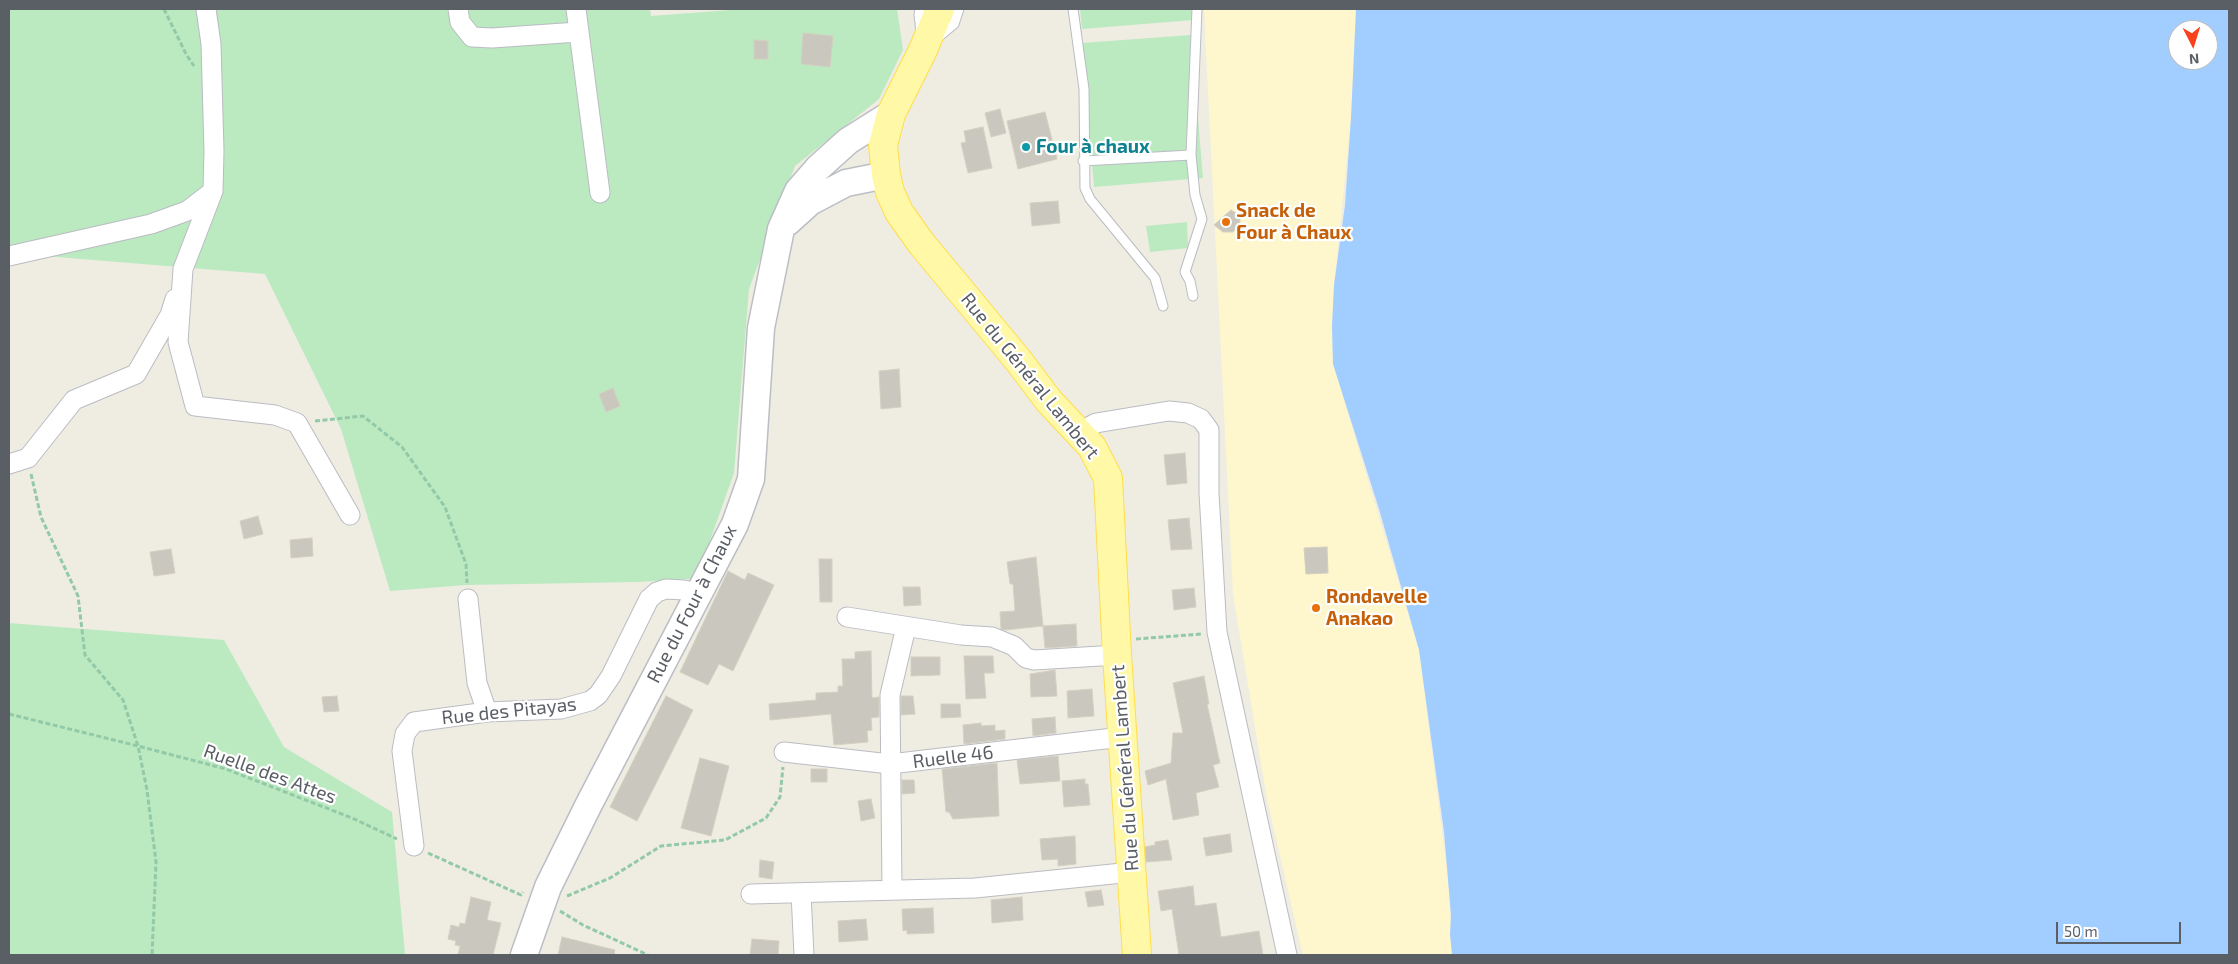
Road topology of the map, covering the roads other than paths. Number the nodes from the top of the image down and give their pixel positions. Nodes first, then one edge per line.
1 (206, 9) edge
2 (458, 9) edge
3 (576, 9) edge
4 (920, 9) edge
5 (940, 9) edge
6 (959, 9) edge
7 (1073, 9) edge
8 (1198, 9) edge
9 (578, 32) junction
10 (924, 50) junction
11 (891, 114) junction
12 (1191, 155) junction
13 (1083, 161) junction
14 (886, 175) junction
15 (213, 191) junction
16 (600, 193) dead end
17 (781, 229) junction
18 (9, 256) edge
19 (182, 269) junction
20 (1193, 296) dead end
21 (1163, 306) dead end
22 (1078, 434) junction
23 (9, 464) edge
24 (350, 516) dead end
25 (698, 593) junction
26 (468, 599) road end
27 (848, 617) dead end
28 (906, 627) junction
29 (1117, 648) junction
30 (487, 712) junction
31 (1122, 737) junction
32 (784, 752) road end
33 (890, 764) junction
34 (414, 846) road end
35 (1132, 872) junction
36 (892, 890) junction
37 (801, 893) junction
38 (751, 894) dead end
39 (524, 955) edge
40 (804, 955) edge
41 (1137, 955) edge
42 (1287, 955) edge

1 - 15 street
2 - 9 street
3 - 9 street
4 - 10 lane
5 - 10 main road, Rue du Général Lambert
6 - 10 lane
7 - 13 lane
8 - 12 lane
9 - 16 street
10 - 11 main road, Rue du Général Lambert
11 - 14 main road, Rue du Général Lambert
11 - 17 main road, Rue du Four à Chaux
12 - 13 lane
12 - 20 lane
13 - 21 lane
14 - 17 main road
14 - 22 main road, Rue du Général Lambert
15 - 18 street
15 - 19 street
17 - 25 main road, Rue du Four à Chaux
19 - 23 street
19 - 24 street
22 - 29 main road, Rue du Général Lambert
22 - 42 street
25 - 30 street, Rue des Pitayas
25 - 39 main road, Rue du Four à Chaux
26 - 30 street
27 - 28 street
28 - 29 street
28 - 33 street
29 - 31 main road, Rue du Général Lambert
30 - 34 street, Rue des Pitayas
31 - 33 street, Ruelle 46
31 - 35 main road, Rue du Général Lambert
32 - 33 street, Ruelle 46
33 - 36 street
35 - 36 street
35 - 41 main road, Rue du Général Lambert
36 - 37 street
37 - 38 street
37 - 40 street

